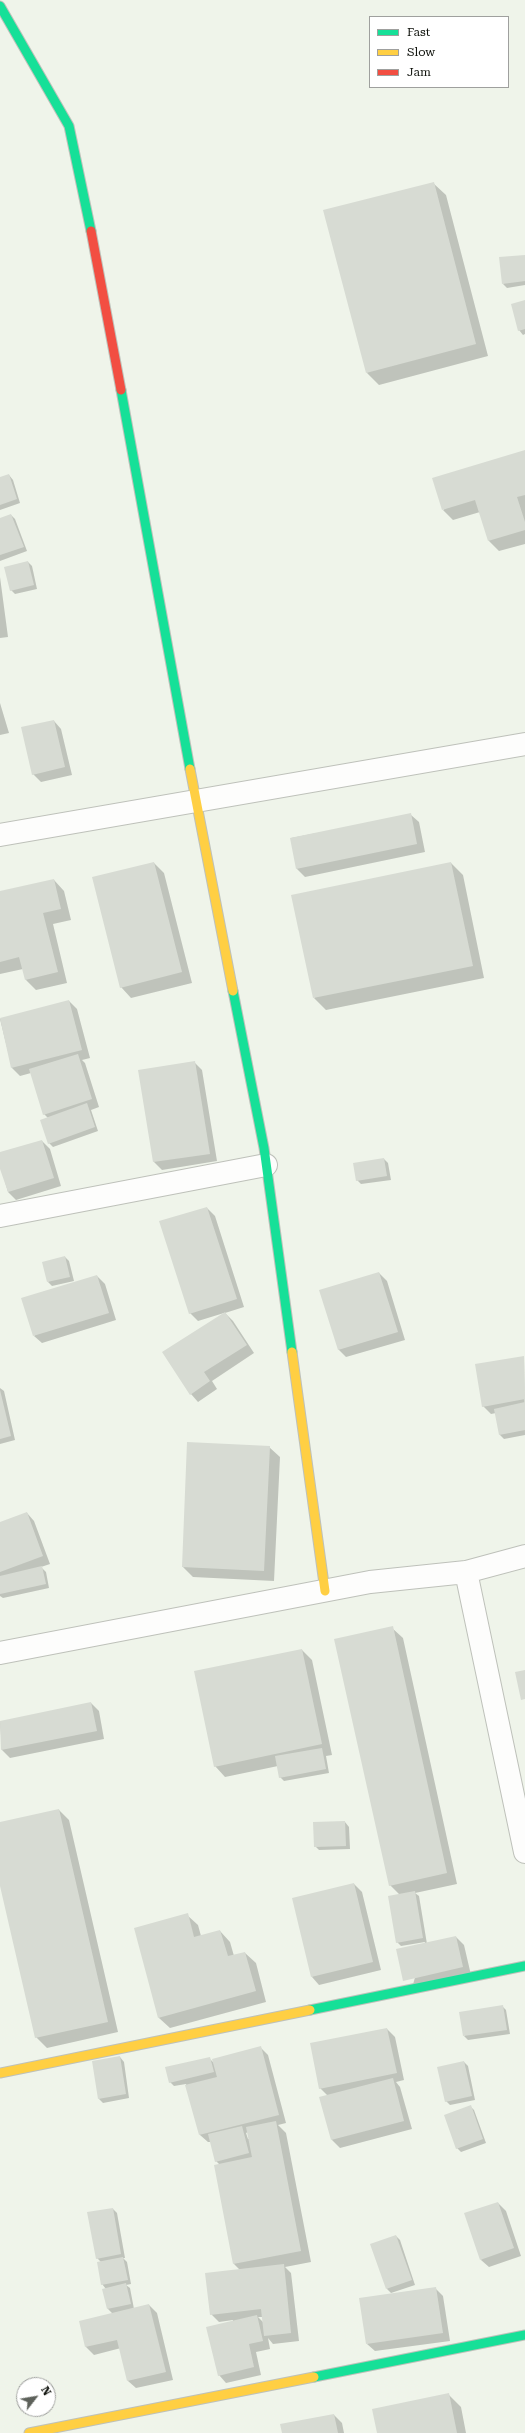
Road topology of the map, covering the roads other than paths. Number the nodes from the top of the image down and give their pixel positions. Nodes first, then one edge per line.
1 (0, 6) edge
2 (525, 744) edge
3 (196, 802) junction
4 (0, 835) edge
5 (266, 1165) junction
6 (0, 1216) edge
7 (525, 1556) edge
8 (466, 1572) junction
9 (325, 1591) junction
10 (0, 1653) edge
11 (525, 1852) edge
12 (525, 1966) edge
13 (0, 2073) edge
14 (525, 2335) edge
15 (29, 2433) edge

1 - 3 street
2 - 3 street
3 - 4 street
3 - 5 street
5 - 6 street
5 - 9 street
7 - 8 street
8 - 9 street
8 - 11 street
9 - 10 street
12 - 13 street
14 - 15 street

